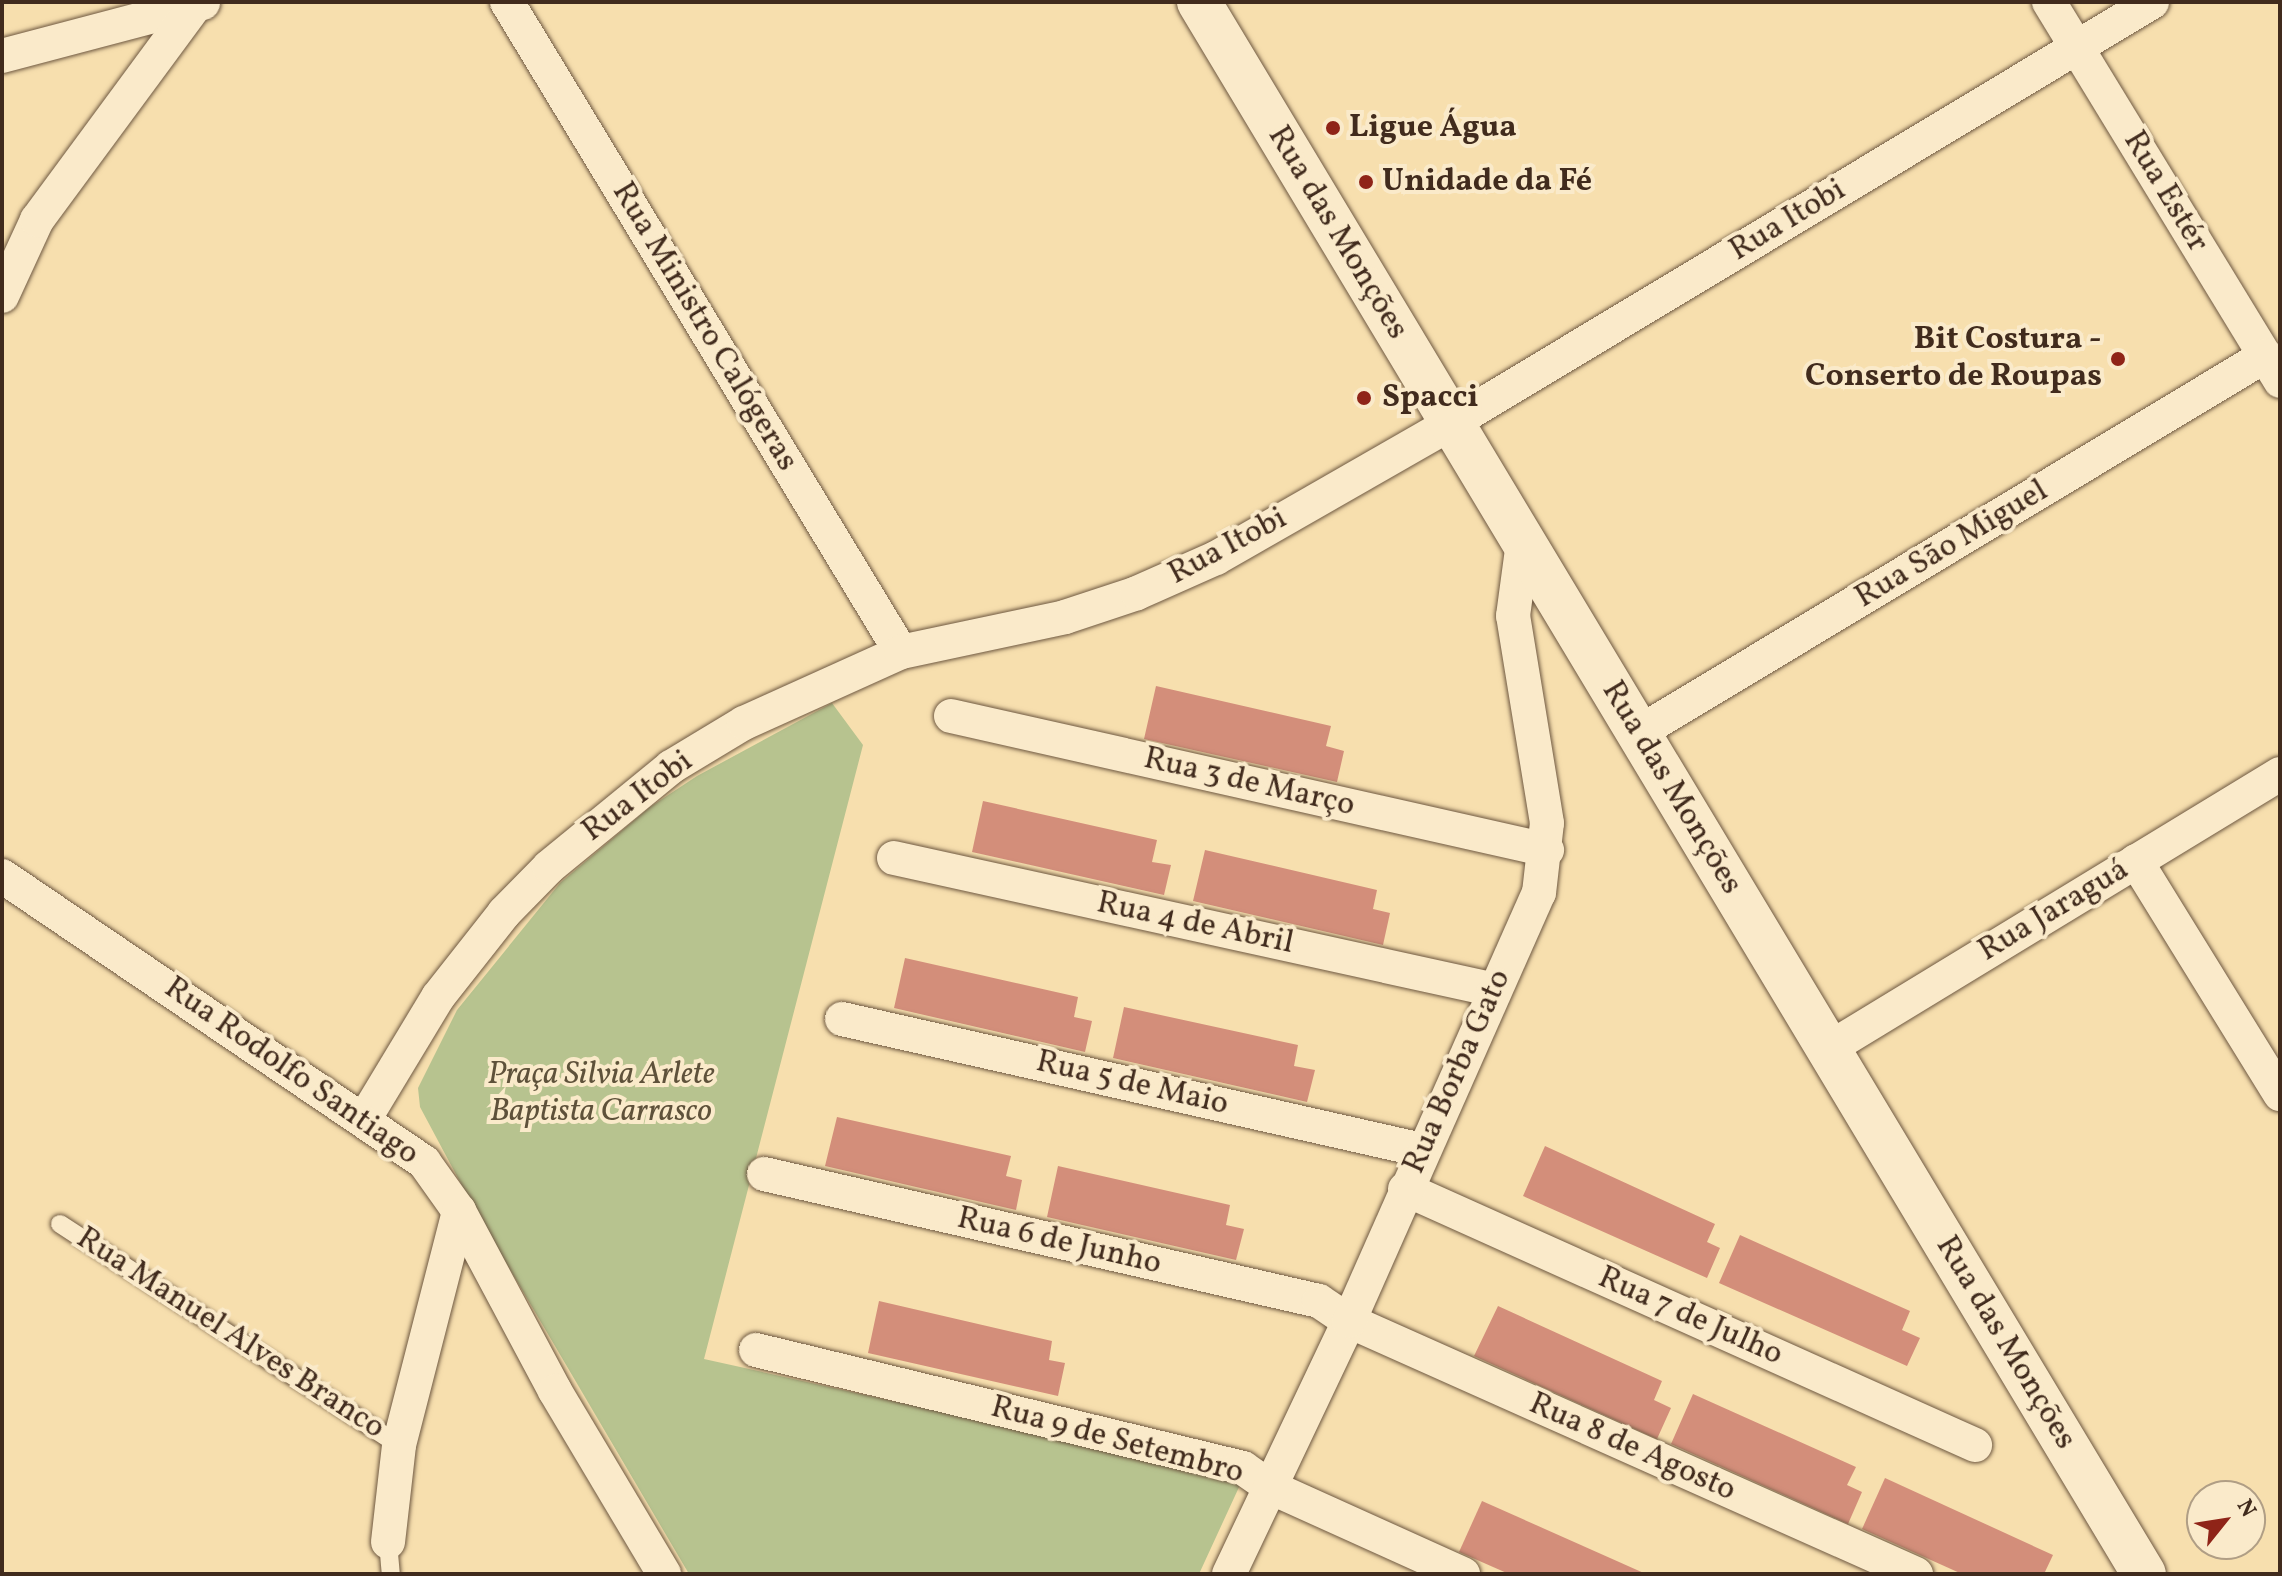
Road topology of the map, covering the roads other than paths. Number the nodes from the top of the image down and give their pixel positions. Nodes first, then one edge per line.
1 (507, 2) edge
2 (1199, 2) edge
3 (2049, 2) edge
4 (2152, 2) edge
5 (200, 3) edge
6 (2077, 48) junction
7 (2, 56) edge
8 (2, 296) edge
9 (2272, 369) edge
10 (1452, 423) junction
11 (1523, 542) junction
12 (901, 652) junction
13 (951, 716) dead end
14 (1638, 733) junction
15 (2280, 774) edge
16 (1547, 850) junction
17 (894, 858) dead end
18 (2136, 861) junction
19 (2, 876) edge
20 (1495, 990) junction
21 (842, 1019) dead end
22 (1828, 1049) junction
23 (2280, 1094) edge
24 (365, 1118) junction
25 (1422, 1150) junction
26 (764, 1174) dead end
27 (1405, 1189) junction
28 (459, 1211) junction
29 (60, 1224) dead end
30 (1349, 1321) junction
31 (756, 1350) dead end
32 (399, 1445) junction
33 (1975, 1445) dead end
34 (1270, 1487) junction
35 (390, 1558) edge
36 (664, 1574) edge
37 (1229, 1574) edge
38 (1463, 1574) edge
39 (1916, 1574) edge
40 (2144, 1574) edge

1 - 12 street, Rua Ministro Calógeras
2 - 10 street, Rua das Monções
3 - 6 street, Rua Estér
4 - 6 street, Rua Itobi
5 - 7 street
5 - 8 street
6 - 9 street, Rua Estér
6 - 10 street, Rua Itobi
9 - 14 street, Rua São Miguel
10 - 11 street, Rua das Monções
10 - 12 street, Rua Itobi
11 - 14 street, Rua das Monções
11 - 16 street, Rua Borba Gato
12 - 24 street, Rua Itobi
13 - 16 street, Rua 3 de Março
14 - 22 street, Rua das Monções
15 - 18 street, Rua Jaraguá
16 - 20 street, Rua Borba Gato
17 - 20 street, Rua 4 de Abril
18 - 22 street, Rua Jaraguá
18 - 23 street
19 - 24 street, Rua Rodolfo Santiago
20 - 25 street, Rua Borba Gato
21 - 25 street, Rua 5 de Maio
22 - 40 street, Rua das Monções
24 - 28 street, Rua Rodolfo Santiago
25 - 27 street, Rua Borba Gato
26 - 30 street, Rua 6 de Junho
27 - 30 street, Rua Borba Gato
27 - 33 street, Rua 7 de Julho
28 - 32 street, Rua Manuel Alves Branco
28 - 36 street, Rua Rodolfo Santiago
29 - 32 lane, Rua Manuel Alves Branco
30 - 34 street, Rua Borba Gato
30 - 39 street, Rua 8 de Agosto
31 - 34 street, Rua 9 de Setembro
32 - 35 street, Rua Manuel Alves Branco
34 - 37 street, Rua Borba Gato
34 - 38 street, Rua 9 de Setembro

